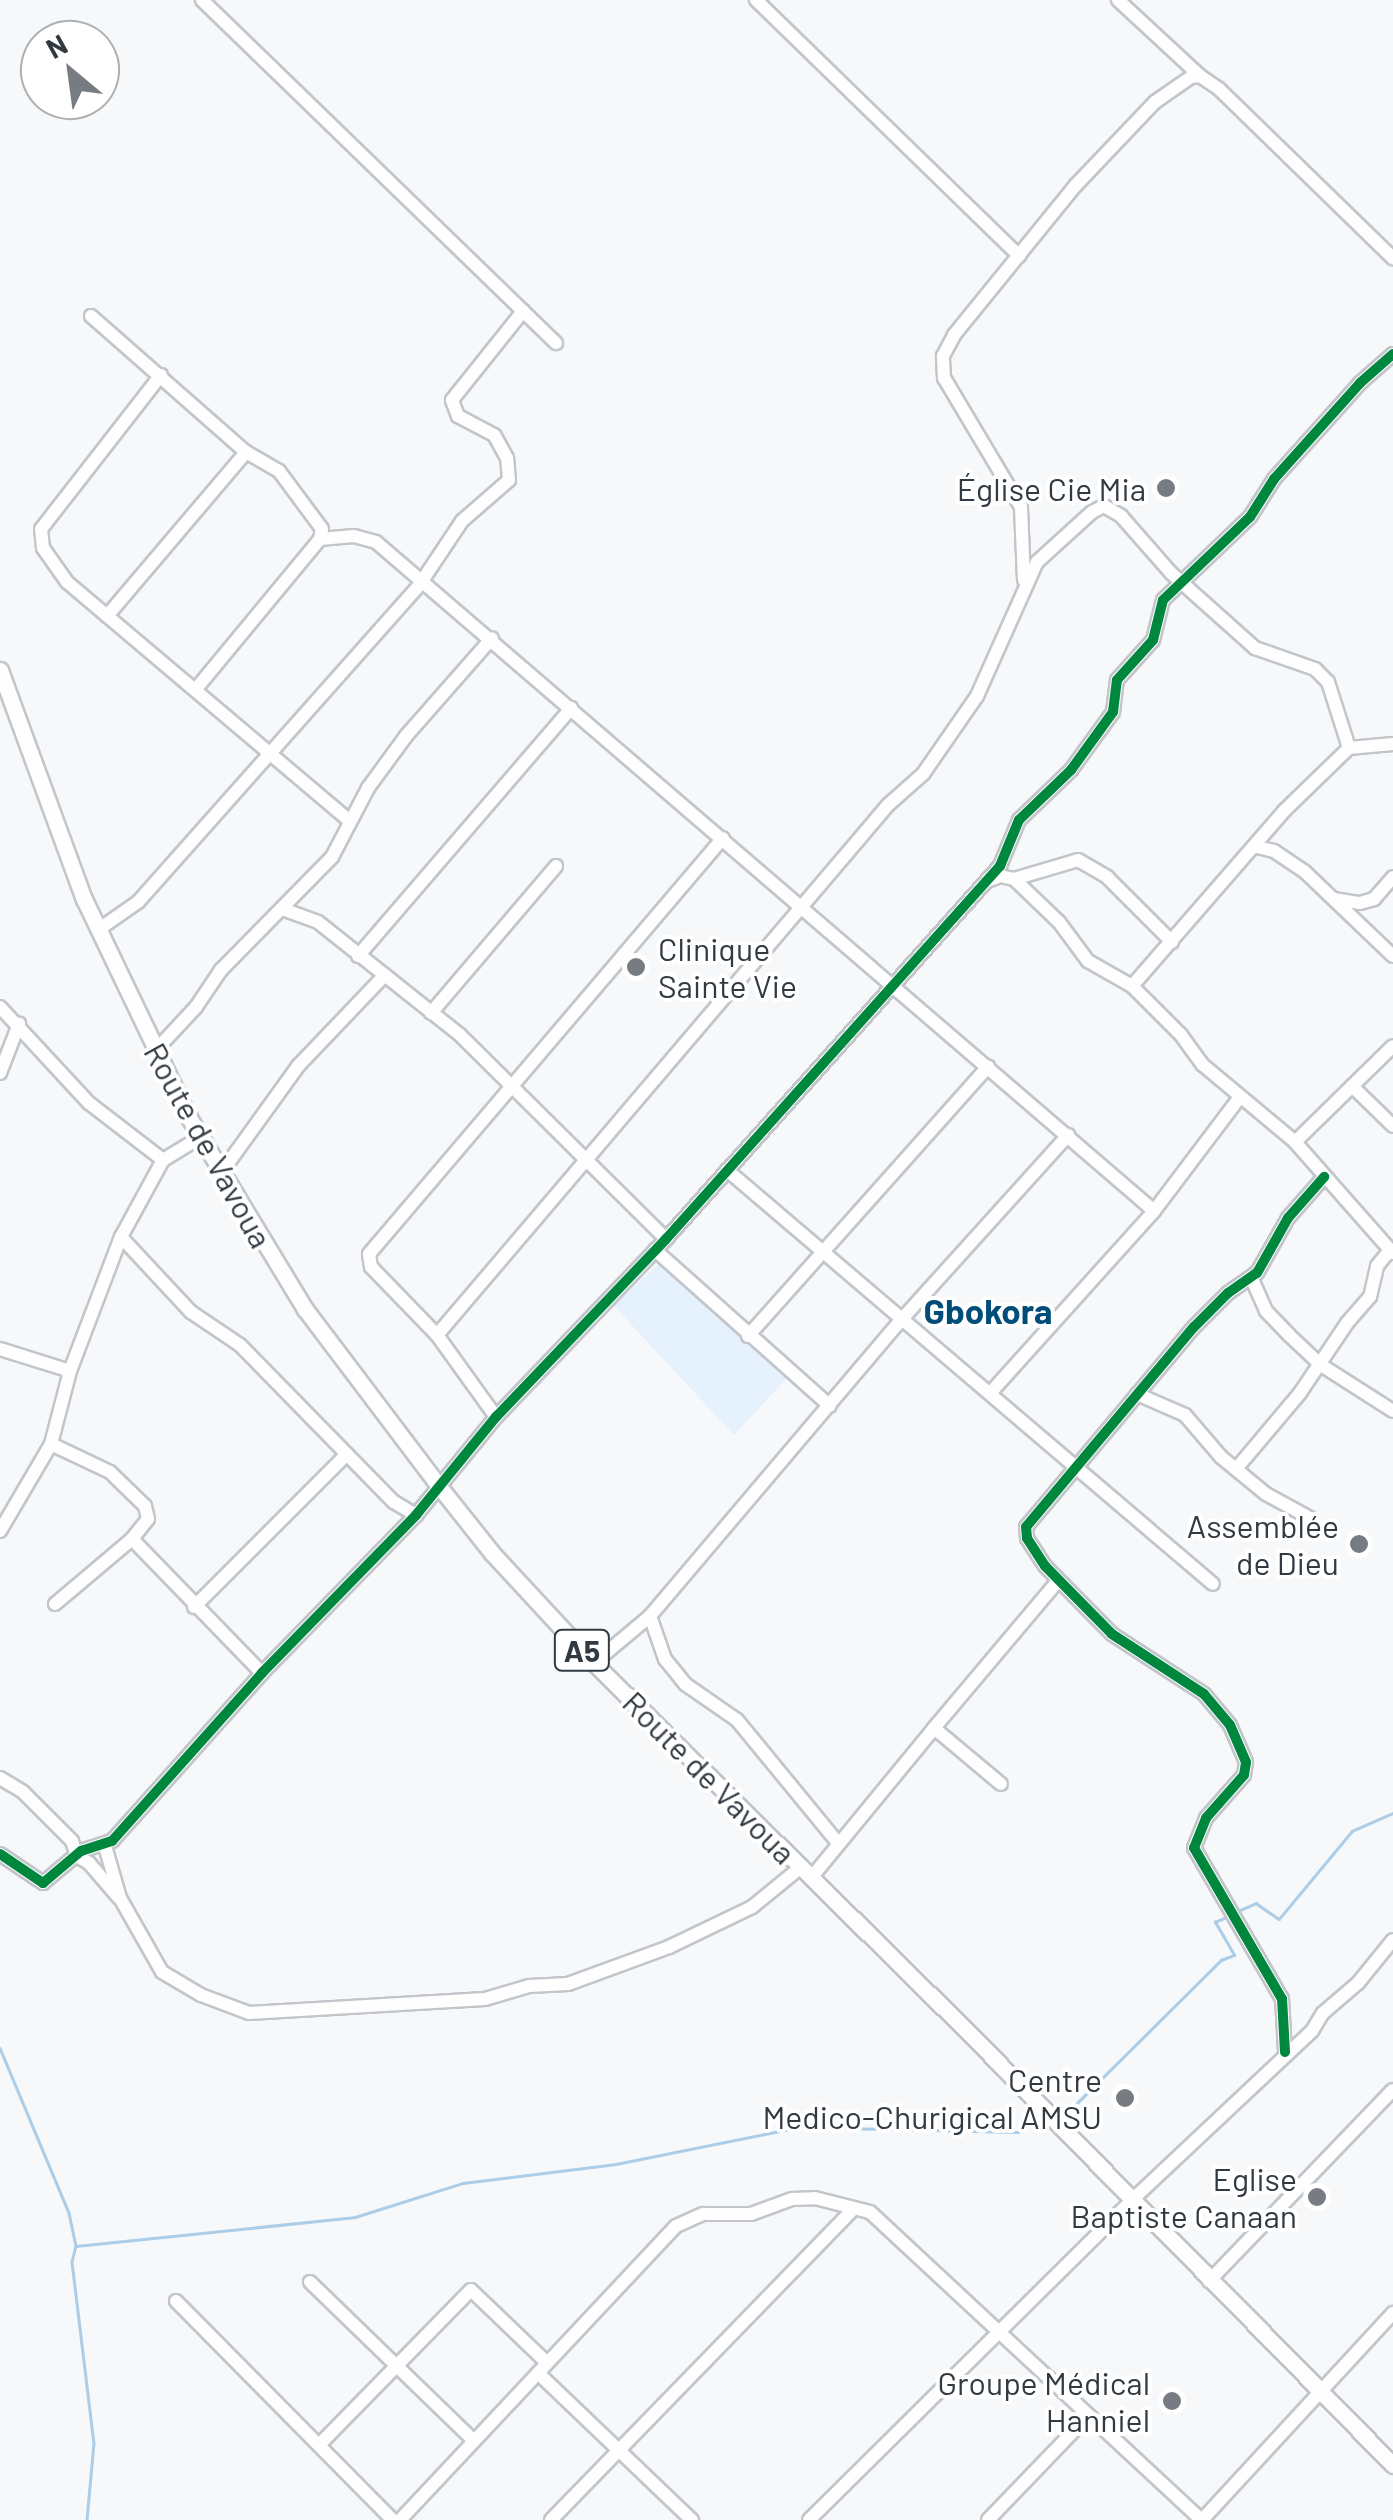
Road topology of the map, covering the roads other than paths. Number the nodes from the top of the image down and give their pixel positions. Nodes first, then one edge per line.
1 (202, 0) edge
2 (756, 0) edge
3 (1118, 0) edge
4 (1200, 76) junction
5 (1019, 256) junction
6 (1393, 258) edge
7 (523, 312) junction
8 (90, 316) dead end
9 (556, 343) dead end
10 (1393, 354) edge
11 (161, 375) junction
12 (246, 452) junction
13 (320, 539) junction
14 (1024, 582) junction
15 (1183, 582) junction
16 (420, 584) junction
17 (107, 616) junction
18 (492, 638) junction
19 (0, 670) edge
20 (196, 689) junction
21 (571, 708) junction
22 (1393, 744) edge
23 (1349, 748) junction
24 (271, 751) junction
25 (350, 821) junction
26 (723, 838) junction
27 (1256, 848) junction
28 (556, 866) dead end
29 (1393, 878) edge
30 (1014, 879) junction
31 (982, 886) junction
32 (1334, 899) junction
33 (803, 907) junction
34 (285, 910) junction
35 (98, 930) junction
36 (1172, 942) junction
37 (358, 956) junction
38 (1393, 956) edge
39 (382, 977) junction
40 (891, 984) junction
41 (1132, 986) junction
42 (0, 1007) edge
43 (431, 1012) junction
44 (19, 1024) junction
45 (1393, 1046) edge
46 (155, 1051) junction
47 (988, 1067) junction
48 (3, 1070) edge
49 (0, 1084) edge
50 (514, 1086) junction
51 (1352, 1086) junction
52 (1240, 1097) junction
53 (1393, 1126) edge
54 (1068, 1135) junction
55 (201, 1137) junction
56 (1295, 1142) junction
57 (163, 1160) junction
58 (586, 1160) junction
59 (727, 1170) junction
60 (221, 1172) junction
61 (1324, 1177) junction
62 (1154, 1211) junction
63 (122, 1237) junction
64 (666, 1239) junction
65 (655, 1250) junction
66 (1392, 1251) edge
67 (827, 1253) junction
68 (1251, 1277) junction
69 (902, 1319) junction
70 (437, 1335) junction
71 (748, 1336) junction
72 (0, 1349) edge
73 (1321, 1365) junction
74 (70, 1371) junction
75 (992, 1391) junction
76 (1137, 1394) junction
77 (830, 1406) junction
78 (1393, 1411) edge
79 (496, 1417) junction
80 (51, 1444) junction
81 (347, 1454) junction
82 (1075, 1464) junction
83 (1236, 1469) junction
84 (438, 1486) junction
85 (416, 1515) junction
86 (1310, 1518) dead end
87 (0, 1530) edge
88 (132, 1540) junction
89 (1058, 1580) junction
90 (1213, 1584) dead end
91 (56, 1604) dead end
92 (194, 1607) junction
93 (650, 1616) junction
94 (594, 1664) junction
95 (262, 1673) junction
96 (934, 1728) junction
97 (0, 1778) edge
98 (1001, 1784) dead end
99 (838, 1843) junction
100 (105, 1846) junction
101 (0, 1854) edge
102 (77, 1856) junction
103 (806, 1873) junction
104 (120, 1898) junction
105 (1393, 1940) edge
106 (1285, 2052) junction
107 (1393, 2090) edge
108 (1131, 2200) junction
109 (854, 2208) junction
110 (1209, 2281) junction
111 (310, 2282) dead end
112 (176, 2301) dead end
113 (1393, 2313) edge
114 (997, 2333) junction
115 (397, 2366) junction
116 (542, 2368) junction
117 (1320, 2388) junction
118 (1087, 2417) junction
119 (472, 2439) junction
120 (319, 2445) junction
121 (618, 2450) junction
122 (1393, 2465) edge
123 (396, 2520) edge
124 (551, 2520) edge
125 (692, 2520) edge
126 (809, 2520) edge
127 (988, 2520) edge
128 (1202, 2520) edge

1 - 7 street
2 - 5 street
3 - 4 street
4 - 5 street
4 - 6 street
5 - 14 street
7 - 9 street
7 - 16 street
8 - 11 street
10 - 15 street
11 - 12 street
11 - 17 street
12 - 13 street
12 - 17 street
13 - 16 street
13 - 20 street
14 - 15 street
14 - 33 street
15 - 23 street
15 - 31 street
16 - 18 street
16 - 24 street
17 - 20 street
18 - 21 street
18 - 25 street
19 - 35 main road, Route de Vavoua / A5
20 - 24 street
21 - 26 street
21 - 37 street
22 - 23 street
23 - 27 street
24 - 25 street
24 - 35 street
25 - 34 street
26 - 33 street
26 - 50 street
27 - 32 street
27 - 36 street
28 - 43 street
29 - 32 street
30 - 31 street
30 - 36 street
30 - 41 street
31 - 40 street
32 - 38 street
33 - 40 street
33 - 58 street
34 - 37 street
34 - 46 street
35 - 46 main road, Route de Vavoua / A5
36 - 41 street
37 - 39 street
39 - 43 street
39 - 60 street
40 - 47 street
40 - 59 street
41 - 52 street
42 - 44 street
43 - 50 street
44 - 48 street
44 - 57 street
45 - 51 street
46 - 55 main road, Route de Vavoua / A5
47 - 54 street
47 - 67 street
48 - 49 street
50 - 58 street
50 - 70 street
51 - 53 street
51 - 56 street
52 - 56 street
52 - 62 street
54 - 62 street
54 - 69 street
55 - 57 street
55 - 60 main road, Route de Vavoua / A5
56 - 61 street
57 - 63 street
58 - 64 street
58 - 70 street
59 - 64 street
59 - 67 street
60 - 84 main road, Route de Vavoua / A5
61 - 66 street
61 - 68 street
62 - 75 street
63 - 74 street
63 - 81 street
64 - 65 street
65 - 71 street
65 - 79 street
66 - 73 street
67 - 69 street
67 - 71 street
68 - 73 street
68 - 76 street
69 - 75 street
69 - 77 street
70 - 79 street
71 - 77 street
72 - 74 street
73 - 78 street
73 - 83 street
74 - 80 street
75 - 82 street
76 - 82 street
76 - 83 street
77 - 93 street
79 - 84 street
80 - 87 street
80 - 88 street
81 - 85 street
81 - 92 street
82 - 89 street
82 - 90 street
83 - 86 street
84 - 85 street
84 - 94 main road, Route de Vavoua / A5
85 - 95 street
88 - 91 street
88 - 92 street
89 - 96 street
89 - 106 street
92 - 95 street
93 - 94 street
93 - 99 street
94 - 103 main road, Route de Vavoua / A5
95 - 100 street
96 - 98 street
96 - 99 street
97 - 102 street
99 - 103 street
100 - 102 street
100 - 104 street
101 - 102 street
102 - 104 street
103 - 104 street
103 - 108 main road, Route de Vavoua / A5
105 - 106 street
106 - 108 street
107 - 110 street
108 - 110 main road, Route de Vavoua / A5
108 - 114 street
109 - 114 street
109 - 116 street
109 - 121 street
110 - 117 main road, Route de Vavoua / A5
111 - 115 street
112 - 120 street
113 - 117 street
114 - 118 street
114 - 126 street
115 - 116 street
115 - 119 street
115 - 120 street
116 - 119 street
116 - 121 street
117 - 122 main road, Route de Vavoua / A5
117 - 128 street
118 - 127 street
118 - 128 street
119 - 123 street
120 - 123 street
121 - 124 street
121 - 125 street

